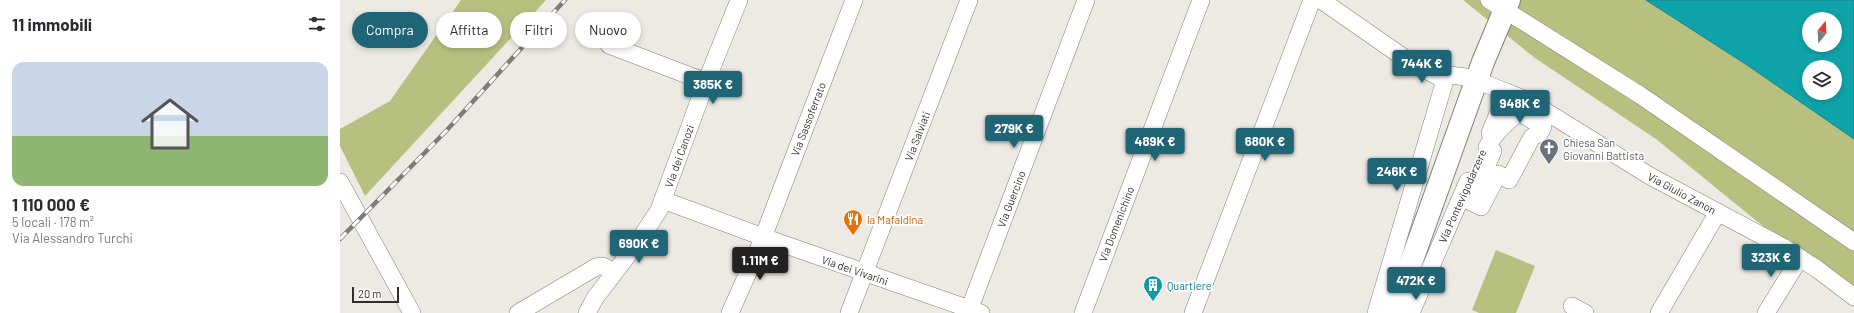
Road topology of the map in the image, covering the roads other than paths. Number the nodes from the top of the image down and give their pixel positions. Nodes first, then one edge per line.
1 (739, 0) edge
2 (854, 0) edge
3 (969, 0) edge
4 (1086, 0) edge
5 (1201, 0) edge
6 (1312, 0) edge
7 (1321, 0) edge
8 (1501, 3) edge
9 (616, 48) edge
10 (1466, 78) dead end
11 (1445, 80) junction
12 (706, 82) junction
13 (1486, 84) dead end
14 (1507, 92) junction
15 (1538, 106) junction
16 (1496, 123) junction
17 (340, 182) edge
18 (663, 200) junction
19 (1481, 207) joint
20 (1718, 212) junction
21 (763, 237) junction
22 (1854, 242) edge
23 (1800, 258) junction
24 (613, 273) junction
25 (865, 273) junction
26 (1854, 297) edge
27 (973, 312) edge
28 (412, 313) edge
29 (518, 313) edge
30 (587, 313) edge
31 (730, 313) edge
32 (849, 313) edge
33 (1083, 313) edge
34 (1193, 313) edge
35 (1376, 313) edge
36 (1393, 313) edge
37 (1411, 313) edge
38 (1659, 313) edge
39 (1766, 313) edge

1 - 12 street, Via dei Canozi
2 - 21 street, Via Sassoferrato
3 - 25 street, Via Salviati
4 - 27 street, Via Guercino
5 - 33 street, Via Domenichino
6 - 34 street
7 - 11 street
8 - 22 street
8 - 36 main road, Via Pontevigodarzere
9 - 12 street
10 - 11 street
11 - 35 street
12 - 18 street, Via dei Canozi
13 - 14 street, Via Giulio Zanon
14 - 15 street, Via Giulio Zanon
14 - 16 street, Via Pontevigodarzere
15 - 16 street
15 - 20 street, Via Giulio Zanon
16 - 37 street, Via Pontevigodarzere
17 - 28 street
18 - 21 street, Via dei Vivarini
18 - 24 street, Via dei Canozi
19 - 19 street
20 - 23 street, Via Giulio Zanon
20 - 38 street
21 - 25 street, Via dei Vivarini
21 - 31 street, Via Sassoferrato
23 - 26 street, Via Giulio Zanon
23 - 39 street
24 - 29 street
24 - 30 street, Via dei Canozi
25 - 27 street, Via dei Vivarini
25 - 32 street, Via Salviati

